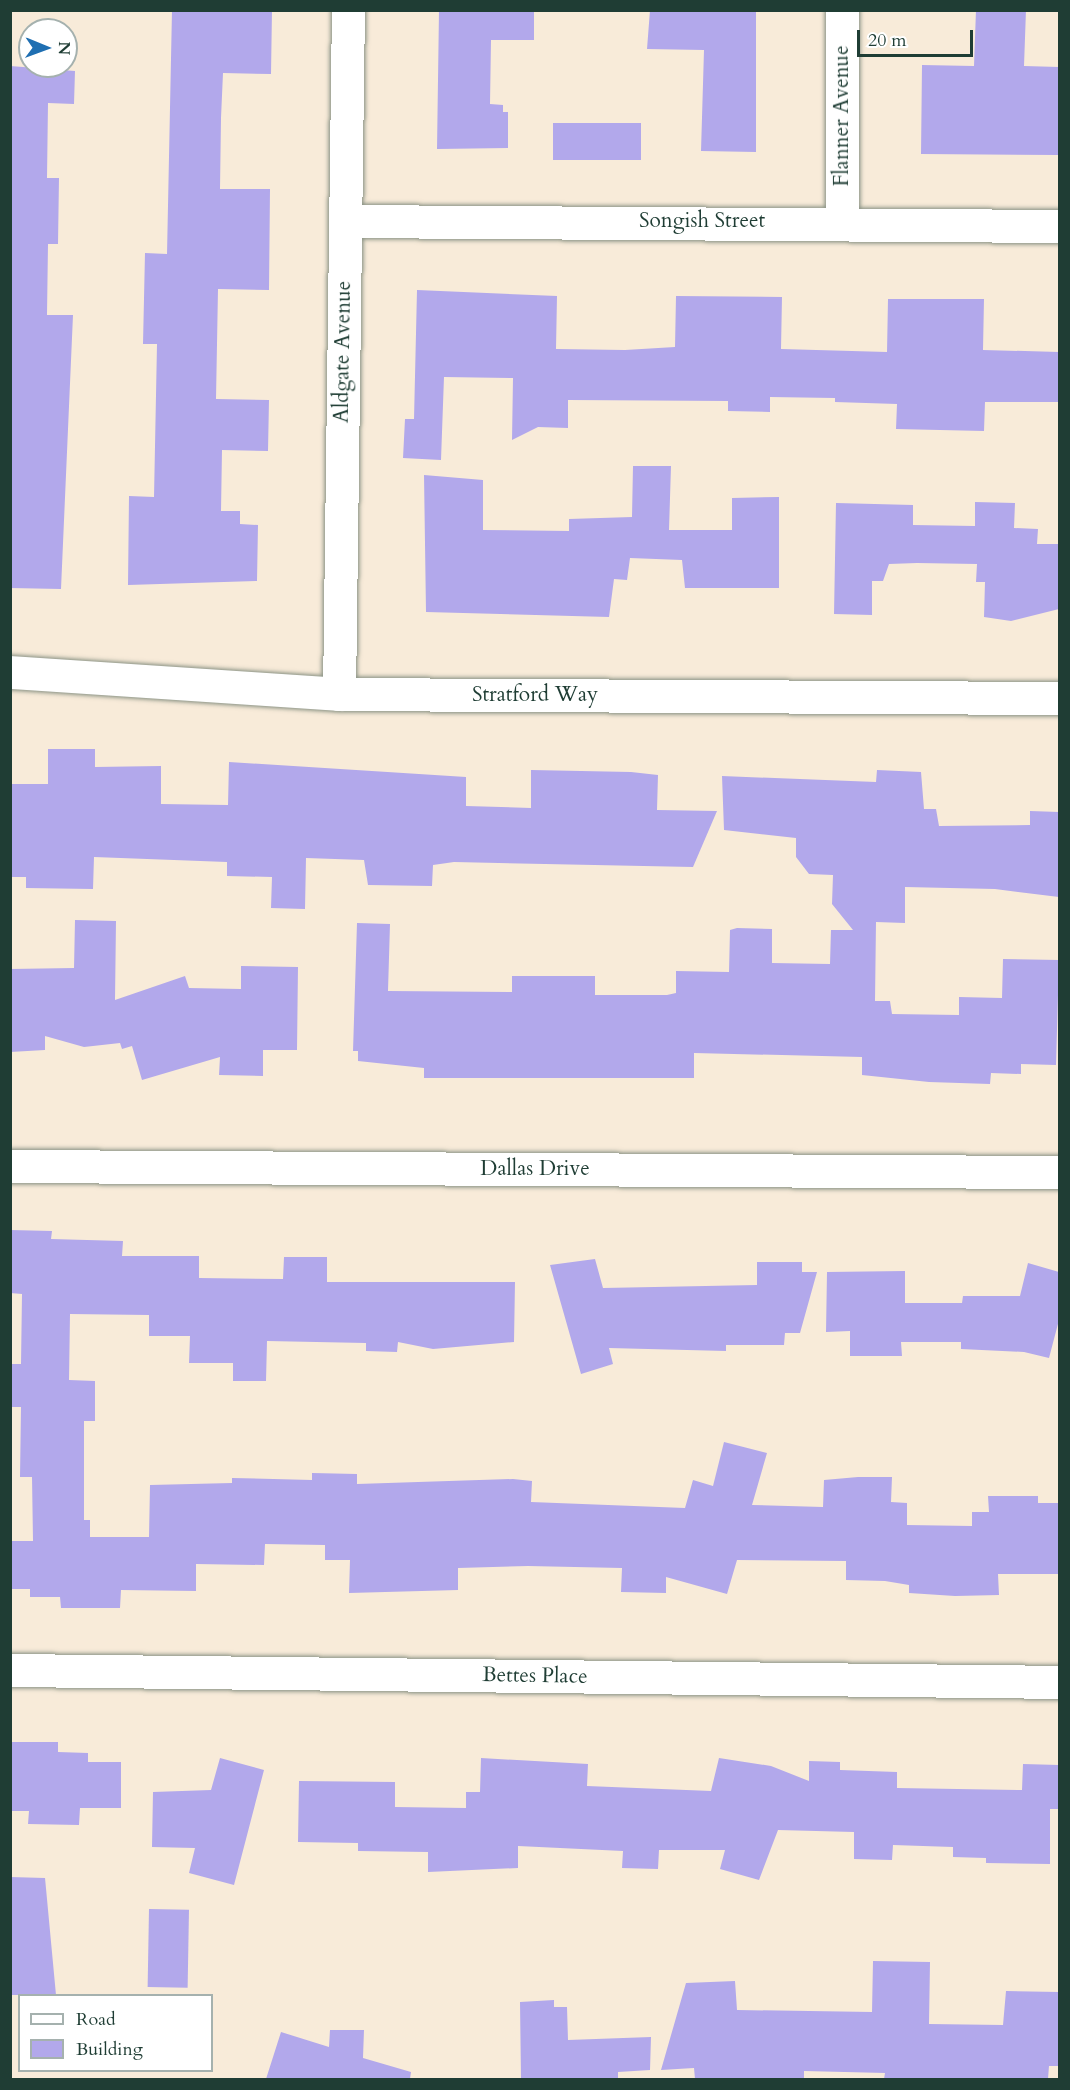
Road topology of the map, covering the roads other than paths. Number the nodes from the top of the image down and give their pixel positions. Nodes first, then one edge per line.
1 (348, 10) edge
2 (842, 10) edge
3 (345, 221) junction
4 (842, 221) junction
5 (1059, 226) edge
6 (10, 672) edge
7 (339, 694) junction
8 (1059, 698) edge
9 (10, 1166) edge
10 (1059, 1172) edge
11 (10, 1670) edge
12 (1059, 1682) edge

1 - 3 street, Aldgate Avenue
2 - 4 street, Flanner Avenue
3 - 4 street, Songish Street
3 - 7 street, Aldgate Avenue
4 - 5 street, Songish Street
6 - 7 street, Stratford Way
7 - 8 street, Stratford Way
9 - 10 street, Dallas Drive
11 - 12 street, Bettes Place

